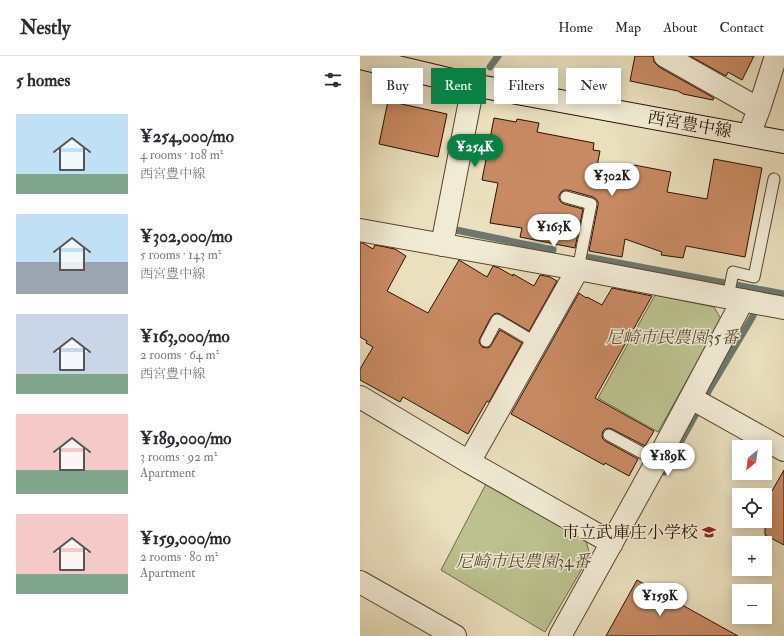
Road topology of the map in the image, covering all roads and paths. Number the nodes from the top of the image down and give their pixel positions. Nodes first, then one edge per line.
1 (665, 56) edge
2 (776, 56) edge
3 (360, 58) edge
4 (431, 75) edge
5 (486, 87) edge
6 (469, 104) edge
7 (759, 109) junction
8 (749, 135) junction
9 (784, 142) edge
10 (774, 179) dead end
11 (566, 197) dead end
12 (360, 230) edge
13 (442, 245) junction
14 (578, 269) junction
15 (733, 292) junction
16 (784, 308) edge
17 (486, 341) dead end
18 (536, 343) junction
19 (360, 397) edge
20 (698, 402) junction
21 (609, 435) dead end
22 (784, 450) edge
23 (658, 461) junction
24 (470, 462) junction
25 (612, 543) junction
26 (360, 582) edge
27 (455, 636) edge
28 (560, 636) edge

1 - 7 street
2 - 7 street
3 - 4 street, 西宮豊中線
5 - 8 street, 西宮豊中線
6 - 13 street
7 - 8 street
8 - 9 street, 西宮豊中線
10 - 15 lane
11 - 14 lane
12 - 13 street
13 - 14 street
14 - 15 street
14 - 18 street
15 - 16 street
15 - 20 street
17 - 18 lane
18 - 24 street
19 - 24 street
20 - 22 street
20 - 23 street
21 - 23 lane
23 - 25 street
24 - 25 street
25 - 28 street
26 - 27 street

